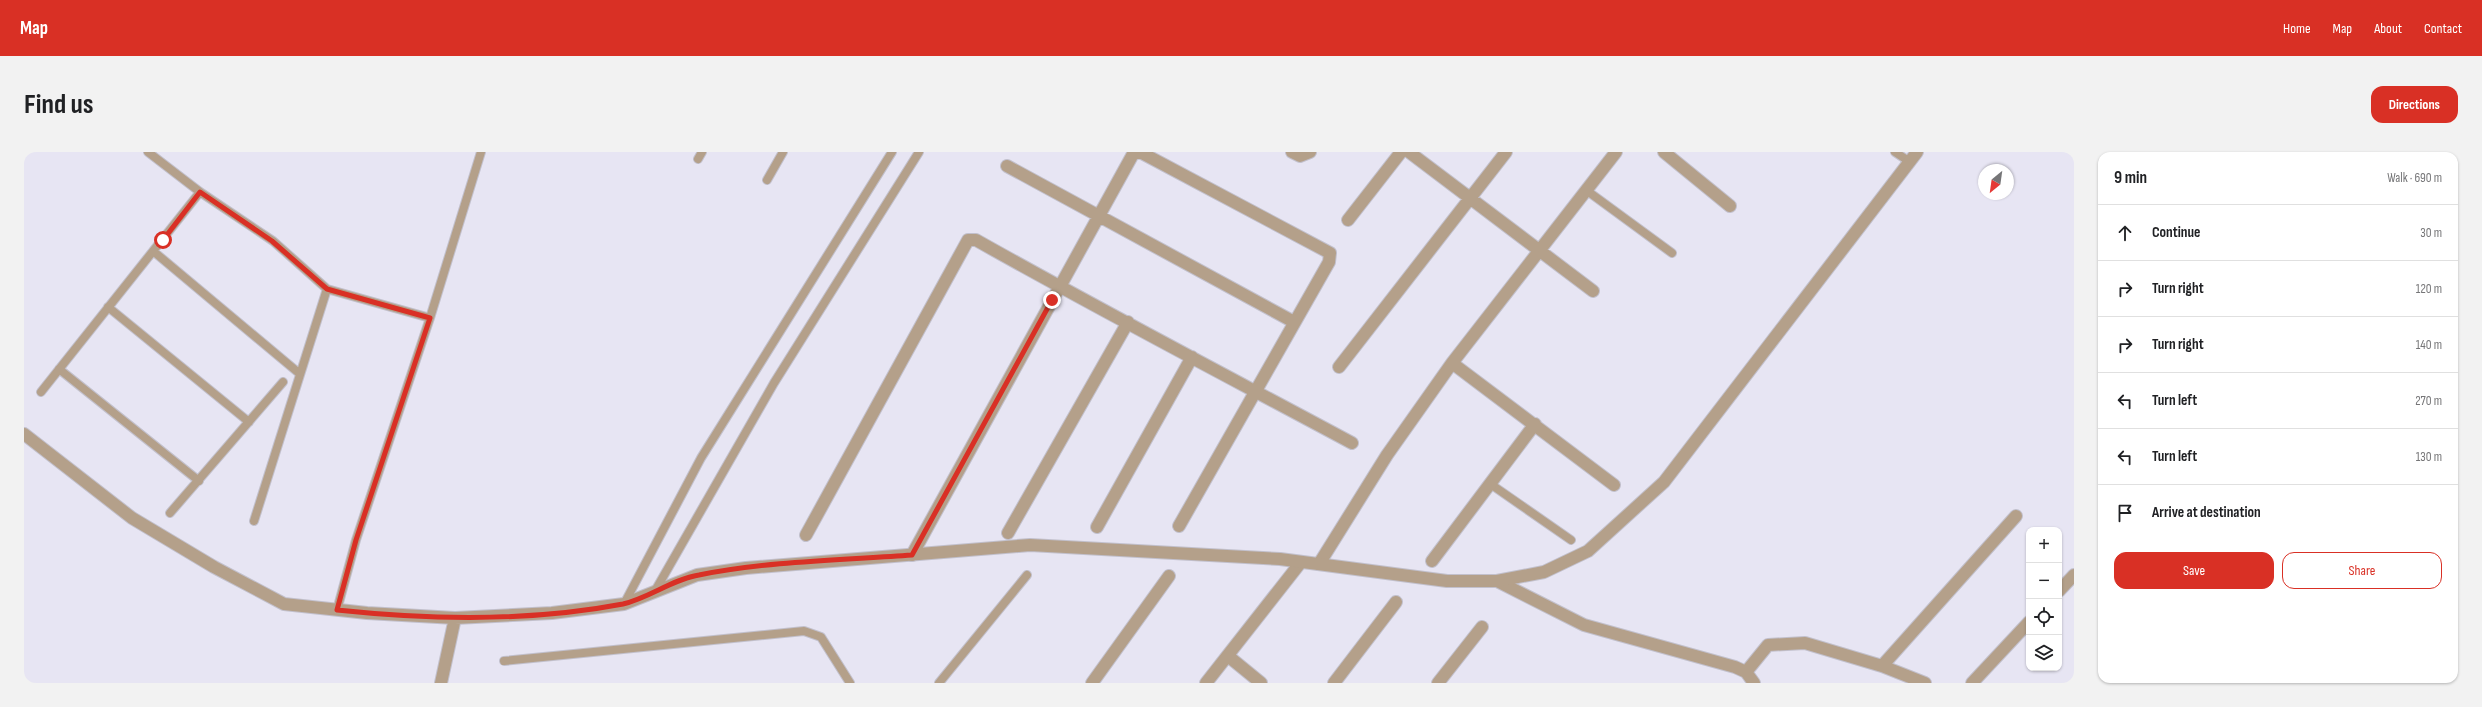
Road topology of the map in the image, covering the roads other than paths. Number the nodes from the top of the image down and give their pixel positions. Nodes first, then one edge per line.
1 (148, 152) edge
2 (481, 152) edge
3 (783, 152) edge
4 (892, 152) edge
5 (919, 152) edge
6 (1292, 152) edge
7 (1310, 152) edge
8 (1401, 152) edge
9 (1410, 152) edge
10 (1506, 152) edge
11 (1616, 152) edge
12 (1664, 152) edge
13 (1895, 152) edge
14 (1917, 152) edge
15 (1910, 162) junction
16 (1007, 166) dead end
17 (767, 180) dead end
18 (1586, 190) junction
19 (200, 192) junction
20 (1470, 200) junction
21 (1730, 206) dead end
22 (1098, 215) junction
23 (1348, 220) dead end
24 (1539, 249) junction
25 (153, 251) junction
26 (1672, 253) dead end
27 (1059, 287) junction
28 (327, 289) junction
29 (1593, 291) dead end
30 (108, 307) junction
31 (430, 318) junction
32 (1128, 322) junction
33 (1294, 322) junction
34 (1192, 357) junction
35 (1452, 362) junction
36 (1339, 367) dead end
37 (59, 370) junction
38 (300, 374) junction
39 (284, 382) dead end
40 (1255, 391) junction
41 (41, 392) dead end
42 (249, 422) junction
43 (1535, 424) junction
44 (24, 434) edge
45 (1352, 443) dead end
46 (199, 481) junction
47 (1489, 483) junction
48 (1614, 485) dead end
49 (170, 514) dead end
50 (2016, 516) dead end
51 (254, 521) dead end
52 (1179, 526) dead end
53 (1097, 527) dead end
54 (1008, 533) dead end
55 (806, 535) dead end
56 (1571, 540) dead end
57 (912, 555) junction
58 (1432, 561) dead end
59 (1301, 562) junction
60 (1319, 564) junction
61 (1027, 574) dead end
62 (2074, 575) edge
63 (1169, 576) dead end
64 (1496, 581) junction
65 (2062, 588) edge
66 (655, 591) junction
67 (1396, 602) dead end
68 (624, 604) junction
69 (337, 610) junction
70 (455, 618) junction
71 (2026, 625) edge
72 (1482, 627) dead end
73 (1228, 656) junction
74 (504, 661) dead end
75 (1882, 666) junction
76 (1746, 672) junction
77 (441, 683) edge
78 (850, 683) edge
79 (939, 683) edge
80 (1092, 683) edge
81 (1206, 683) edge
82 (1261, 683) edge
83 (1334, 683) edge
84 (1438, 683) edge
85 (1754, 683) edge
86 (1925, 683) edge
87 (1972, 683) edge

1 - 19 lane
2 - 31 lane
3 - 17 lane
4 - 68 lane
5 - 66 lane
6 - 7 street
8 - 23 street
9 - 20 street
10 - 20 street
11 - 18 street
12 - 21 street
13 - 15 lane
14 - 15 street
15 - 64 street
16 - 22 street
18 - 24 street
18 - 26 lane
19 - 25 lane
19 - 28 lane
20 - 24 street
20 - 36 street
22 - 27 street
22 - 33 street
22 - 33 street
24 - 29 street
24 - 35 street
25 - 30 lane
25 - 38 lane
27 - 32 street
27 - 55 street
27 - 57 street
28 - 31 lane
28 - 38 lane
30 - 37 lane
30 - 42 lane
31 - 69 lane
32 - 34 street
32 - 54 street
33 - 40 street
34 - 40 street
34 - 53 street
35 - 43 street
35 - 60 street
37 - 41 lane
37 - 46 lane
38 - 51 lane
39 - 42 lane
40 - 45 street
40 - 52 street
42 - 46 lane
43 - 47 street
43 - 48 street
44 - 69 street
46 - 49 lane
47 - 56 lane
47 - 58 street
50 - 75 street
57 - 59 street
57 - 66 street
59 - 60 street
59 - 73 street
60 - 64 street
61 - 79 lane
62 - 65 street
63 - 80 street
64 - 76 street
66 - 68 street
67 - 83 street
68 - 70 street
69 - 70 street
70 - 77 street
71 - 87 street
72 - 84 street
73 - 81 street
73 - 82 street
74 - 78 lane
75 - 76 street
75 - 86 street
76 - 85 street

